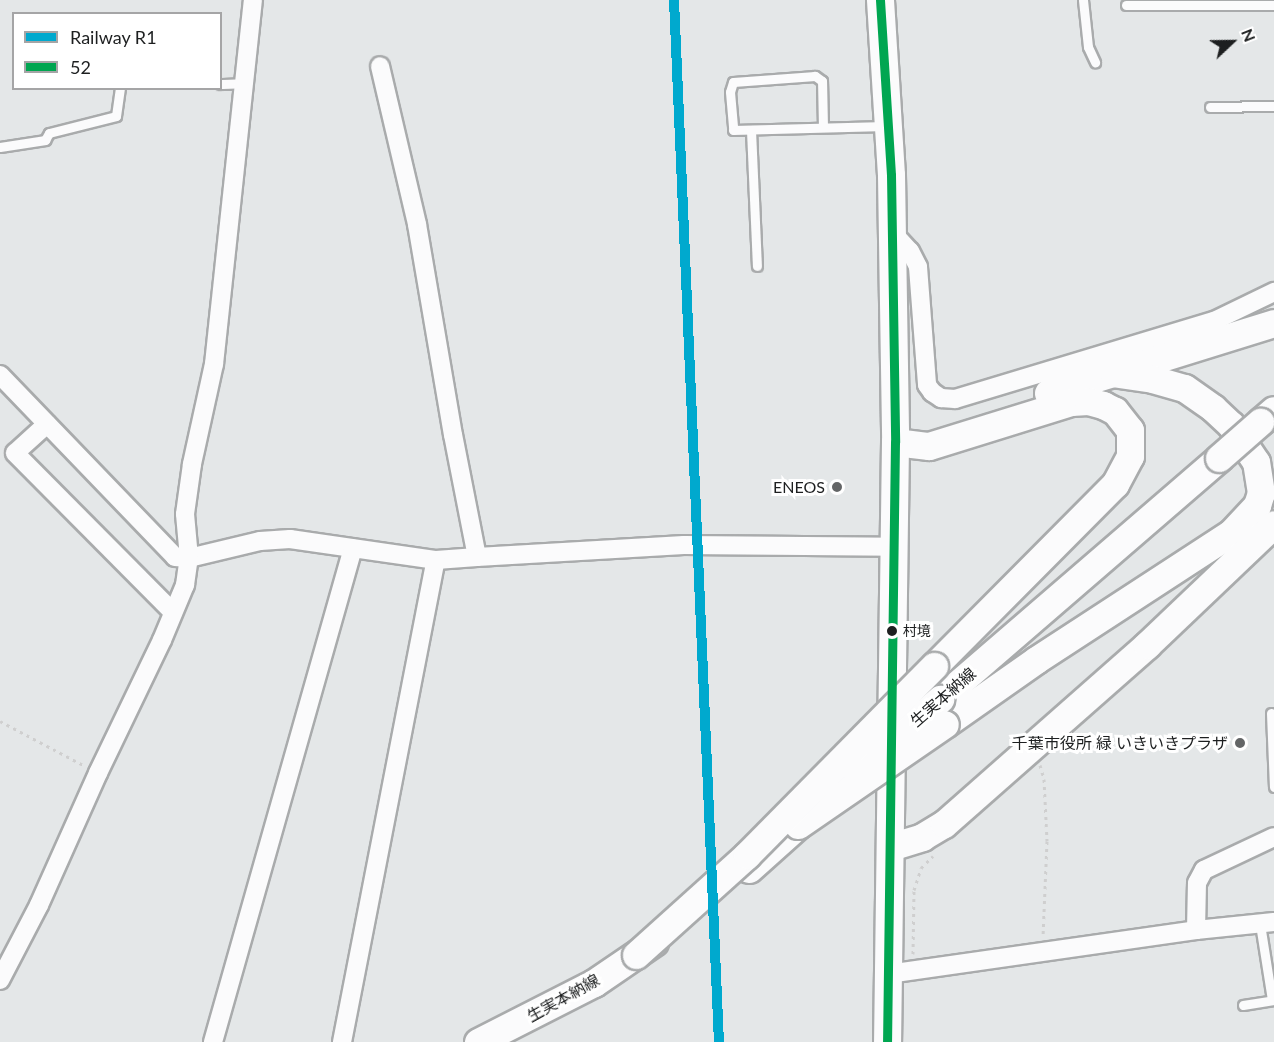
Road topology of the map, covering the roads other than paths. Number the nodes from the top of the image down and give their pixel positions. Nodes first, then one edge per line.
1 (253, 0) edge
2 (880, 0) edge
3 (1083, 0) edge
4 (1197, 2) edge
5 (1126, 5) dead end
6 (1274, 5) edge
7 (1095, 62) dead end
8 (380, 66) dead end
9 (245, 83) junction
10 (222, 84) edge
11 (120, 90) edge
12 (1274, 106) edge
13 (1210, 107) dead end
14 (888, 126) junction
15 (823, 127) junction
16 (751, 130) junction
17 (0, 147) edge
18 (892, 232) junction
19 (757, 266) dead end
20 (1274, 292) edge
21 (1274, 323) edge
22 (1113, 374) junction
23 (0, 375) edge
24 (1267, 416) edge
25 (47, 424) junction
26 (895, 442) junction
27 (1274, 524) edge
28 (353, 548) junction
29 (894, 548) junction
30 (477, 557) junction
31 (189, 558) junction
32 (436, 560) junction
33 (173, 612) junction
34 (942, 711) junction
35 (1270, 712) dead end
36 (1274, 787) edge
37 (1274, 837) edge
38 (890, 847) junction
39 (1267, 923) edge
40 (1196, 930) junction
41 (636, 955) junction
42 (888, 974) junction
43 (0, 980) edge
44 (1273, 1000) edge
45 (1243, 1005) dead end
46 (489, 1037) edge
47 (213, 1042) edge
48 (342, 1042) edge
49 (887, 1042) edge

1 - 9 street
2 - 14 main road
3 - 7 lane
4 - 5 lane
4 - 6 lane
8 - 30 street
9 - 10 lane
9 - 31 street
11 - 17 lane
12 - 13 lane
14 - 15 lane
14 - 18 main road
15 - 16 lane
15 - 16 lane
16 - 19 lane
18 - 20 street
18 - 26 main road
21 - 22 main road
22 - 26 main road
22 - 34 main road
23 - 25 street
24 - 34 main road, 生実本納線, bridge
25 - 31 street
25 - 33 street
26 - 29 main road
26 - 41 main road, bridge
27 - 38 main road
28 - 31 street
28 - 32 street
28 - 47 street
29 - 30 street
29 - 38 main road
30 - 32 street
31 - 33 street
32 - 48 street
33 - 43 street
34 - 41 main road, 生実本納線, bridge
35 - 36 lane
37 - 40 street
38 - 42 main road
39 - 40 street
39 - 44 lane
40 - 42 street
41 - 46 main road, 生実本納線
42 - 49 main road
44 - 45 lane

